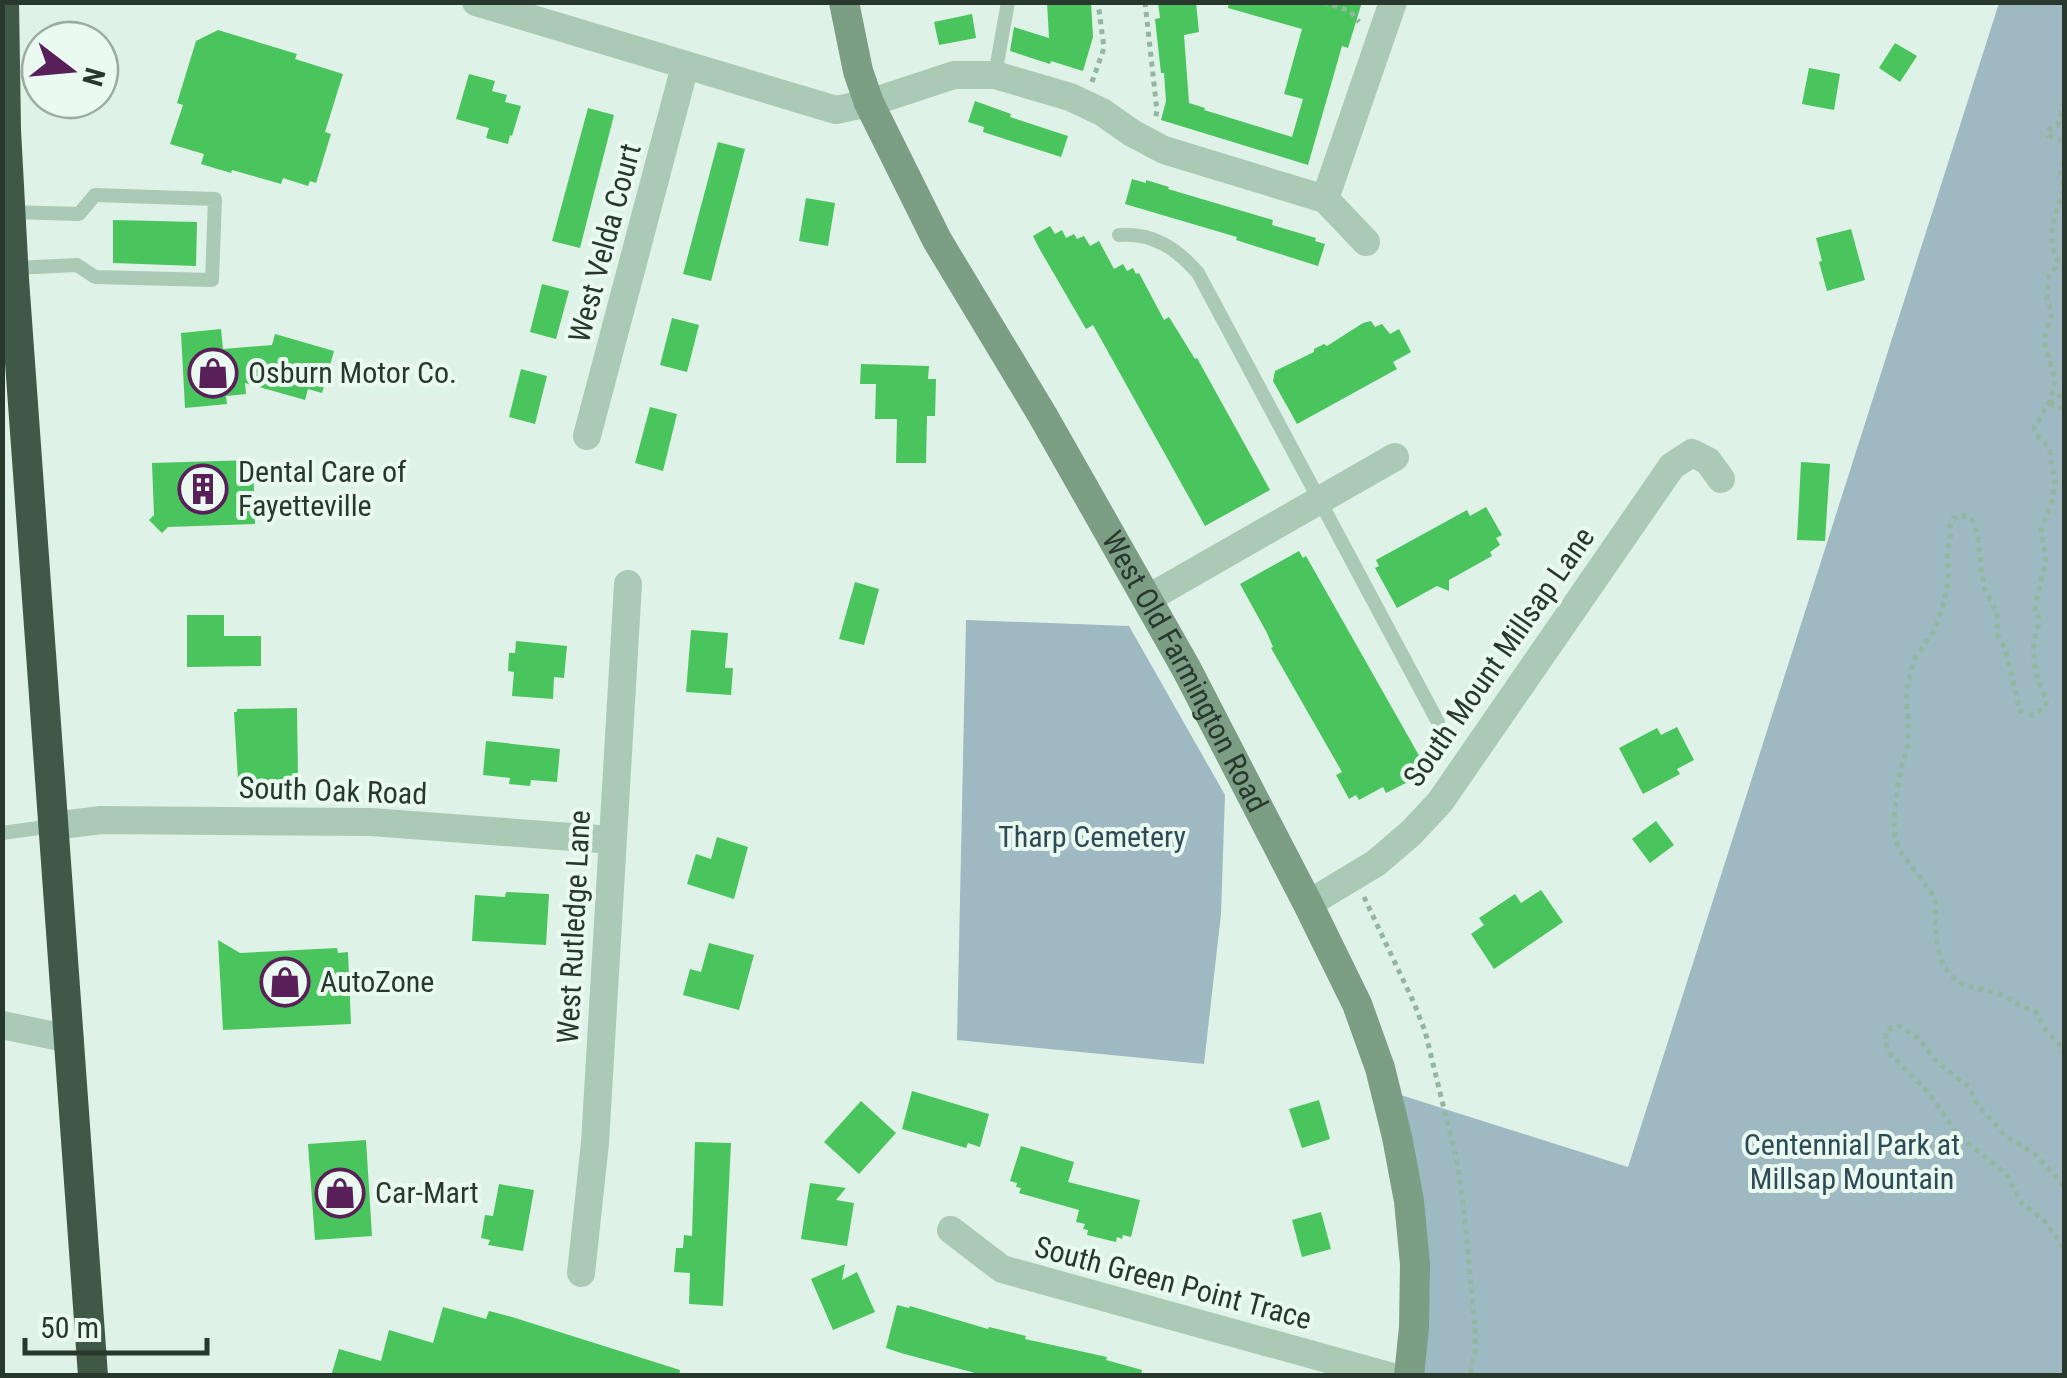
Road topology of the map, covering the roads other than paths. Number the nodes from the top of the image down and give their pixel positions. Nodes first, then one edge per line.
1 (4, 2) edge
2 (844, 2) edge
3 (1008, 2) edge
4 (484, 4) edge
5 (1390, 14) edge
6 (685, 66) junction
7 (995, 74) junction
8 (869, 103) junction
9 (1325, 199) junction
10 (11, 212) junction
11 (1119, 235) dead end
12 (1366, 242) dead end
13 (14, 268) junction
14 (587, 436) dead end
15 (1395, 457) dead end
16 (1721, 479) dead end
17 (1319, 500) junction
18 (628, 584) dead end
19 (1147, 599) junction
20 (1438, 722) dead end
21 (53, 826) junction
22 (2, 834) edge
23 (612, 840) junction
24 (1308, 904) junction
25 (2, 1025) edge
26 (70, 1039) junction
27 (951, 1230) dead end
28 (581, 1273) dead end
29 (94, 1376) edge
30 (1389, 1376) edge
31 (1409, 1376) edge

1 - 10 highway
2 - 8 street, West Old Farmington Road
3 - 7 lane
4 - 6 street
5 - 9 street
6 - 8 street
6 - 14 street, West Velda Court
7 - 8 street
7 - 9 street
8 - 19 street, West Old Farmington Road
9 - 12 street
10 - 13 highway
10 - 13 lane
11 - 17 lane
13 - 21 highway
15 - 17 street
16 - 24 street, South Mount Millsap Lane
17 - 19 street
17 - 20 lane
18 - 23 street, West Rutledge Lane
19 - 24 street, West Old Farmington Road
21 - 22 lane
21 - 23 street, South Oak Road
21 - 26 highway
23 - 28 street, West Rutledge Lane
24 - 31 street, West Old Farmington Road
25 - 26 street
26 - 29 highway
27 - 30 street, South Green Point Trace

